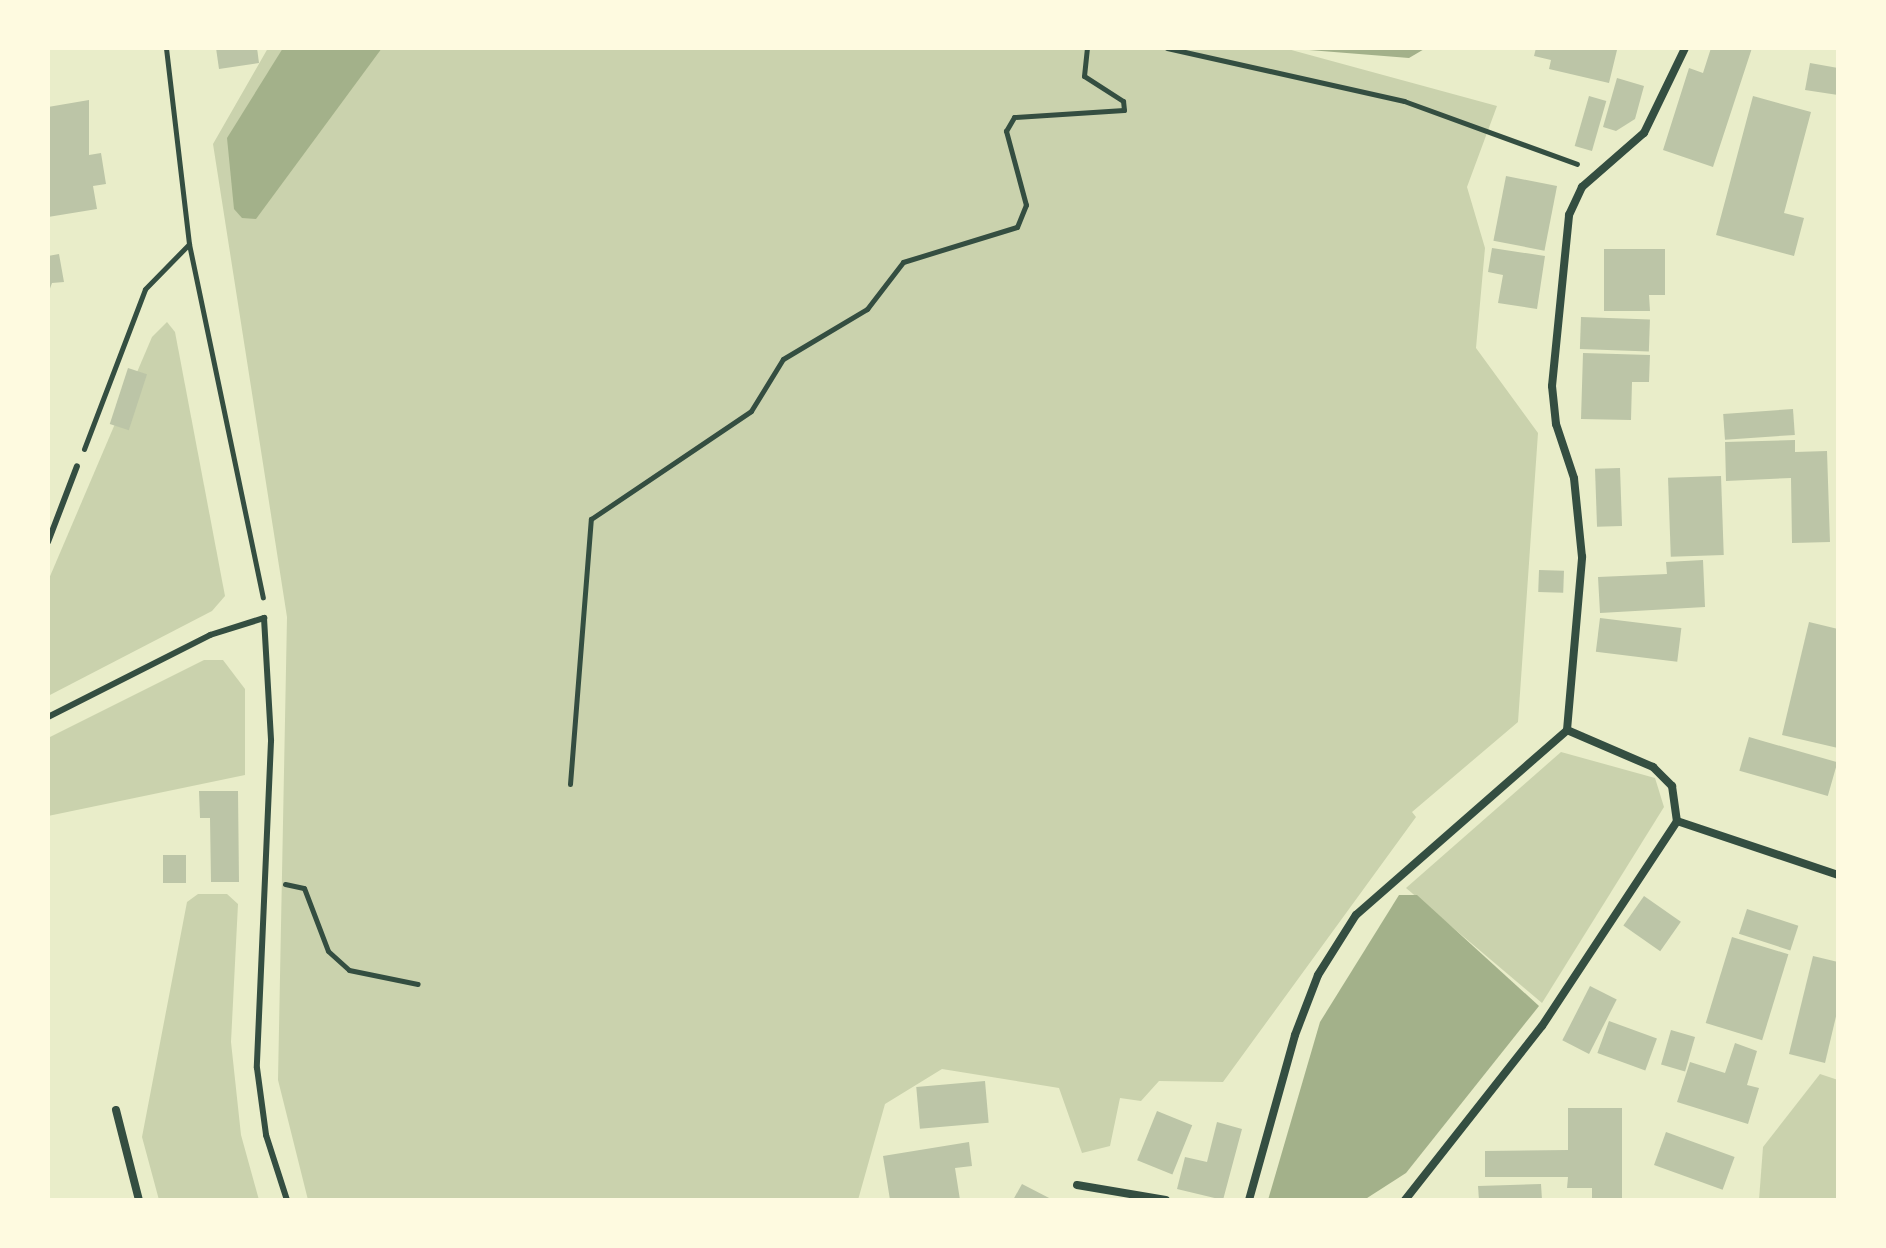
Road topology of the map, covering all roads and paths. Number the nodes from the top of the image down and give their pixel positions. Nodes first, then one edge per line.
1 (166, 48) edge
2 (1087, 48) edge
3 (1167, 48) edge
4 (1685, 48) edge
5 (1600, 173) junction
6 (189, 244) junction
7 (77, 466) joint
8 (48, 542) edge
9 (264, 618) junction
10 (48, 717) edge
11 (1567, 730) junction
12 (570, 784) dead end
13 (1677, 821) junction
14 (264, 864) junction
15 (1838, 875) edge
16 (418, 984) dead end
17 (116, 1110) dead end
18 (1077, 1185) dead end
19 (139, 1200) edge
20 (287, 1200) edge
21 (1166, 1200) edge
22 (1249, 1200) edge
23 (1405, 1200) edge

1 - 6 path
2 - 12 path
3 - 5 path
4 - 5 street
5 - 11 street
6 - 7 path
6 - 9 path
7 - 8 lane
9 - 10 lane
9 - 14 lane
11 - 13 street
11 - 22 street
13 - 15 street
13 - 23 street
14 - 16 path
14 - 20 lane
17 - 19 street
18 - 21 street

